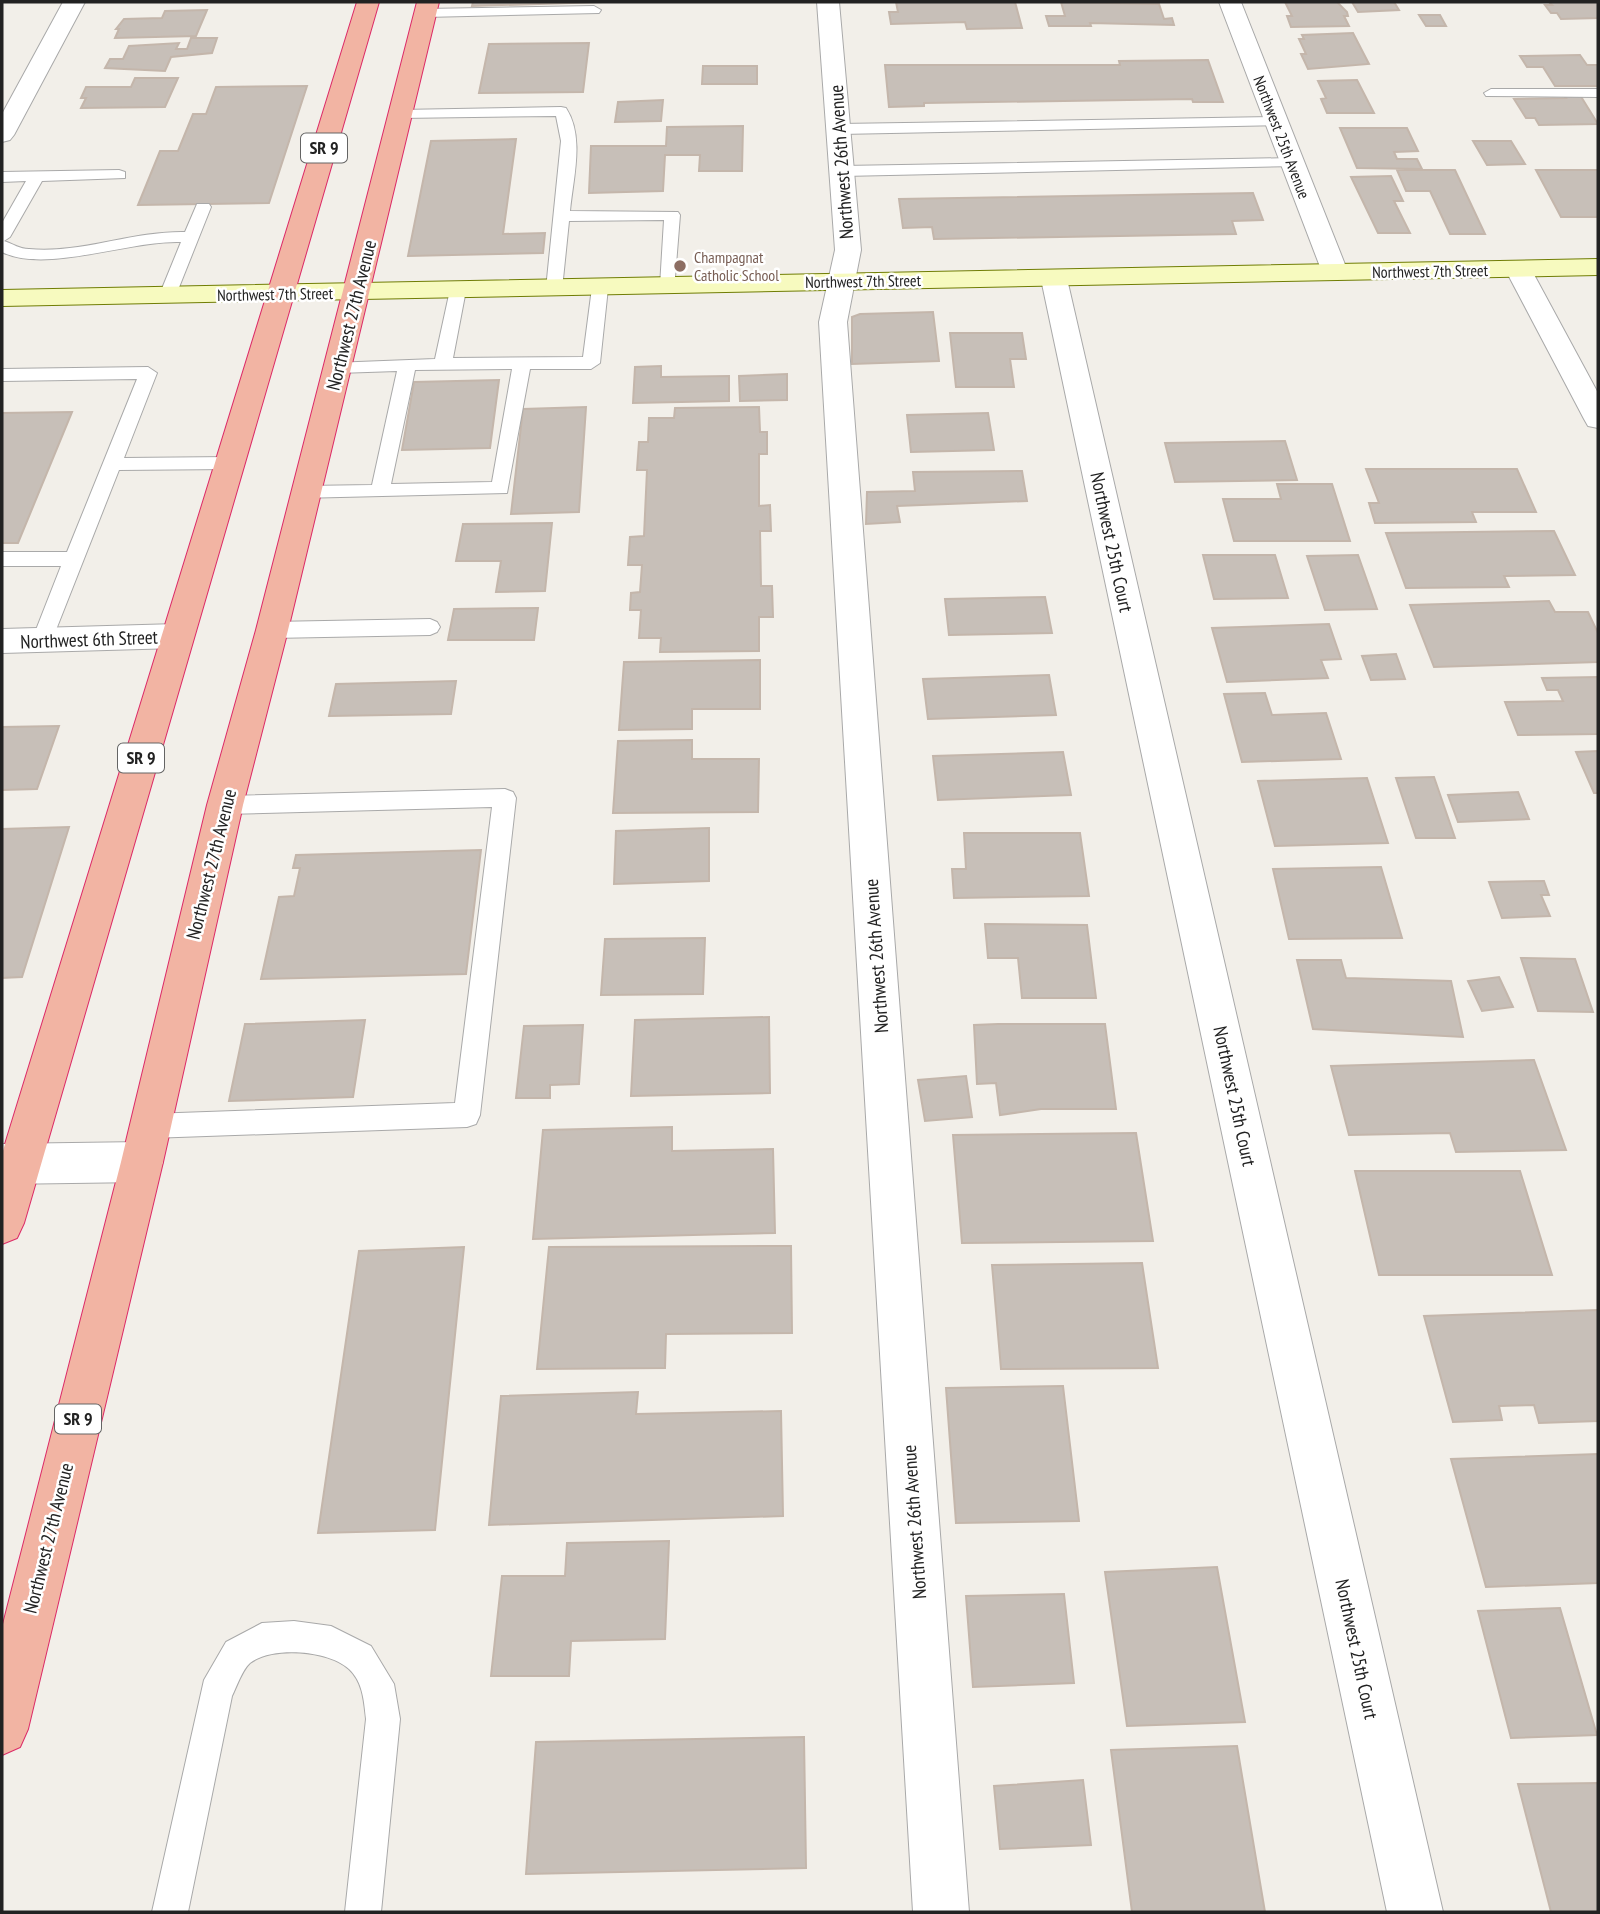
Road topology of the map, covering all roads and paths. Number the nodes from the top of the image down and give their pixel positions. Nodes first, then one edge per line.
1 (74, 2) edge
2 (368, 2) edge
3 (828, 2) edge
4 (1230, 2) edge
5 (426, 8) edge
6 (594, 10) dead end
7 (1491, 93) dead end
8 (1598, 93) edge
9 (400, 114) junction
10 (1277, 122) junction
11 (840, 129) junction
12 (2, 135) edge
13 (1292, 163) junction
14 (843, 171) junction
15 (119, 175) dead end
16 (37, 176) junction
17 (2, 177) edge
18 (203, 207) dead end
19 (562, 216) junction
20 (2, 237) edge
21 (190, 237) junction
22 (2, 246) edge
23 (1598, 267) edge
24 (1518, 269) junction
25 (1335, 272) junction
26 (1054, 279) junction
27 (841, 281) junction
28 (668, 286) junction
29 (600, 288) junction
30 (554, 289) junction
31 (458, 290) junction
32 (356, 293) junction
33 (280, 294) junction
34 (169, 296) junction
35 (2, 298) edge
36 (522, 363) junction
37 (407, 365) junction
38 (443, 365) junction
39 (338, 367) junction
40 (2, 375) edge
41 (1598, 419) edge
42 (230, 463) junction
43 (111, 464) junction
44 (380, 490) junction
45 (306, 493) junction
46 (2, 559) edge
47 (74, 559) junction
48 (430, 627) dead end
49 (272, 631) junction
50 (177, 636) junction
51 (42, 640) junction
52 (2, 641) edge
53 (225, 805) junction
54 (146, 1144) junction
55 (11, 1164) edge
56 (2, 1223) edge
57 (2, 1729) edge
58 (170, 1912) edge
59 (363, 1912) edge
60 (941, 1912) edge
61 (1415, 1912) edge

1 - 12 street
2 - 33 highway, SR 9
3 - 11 street, Northwest 26th Avenue
4 - 10 street, Northwest 25th Avenue
5 - 6 lane
5 - 9 highway, Northwest 27th Avenue / SR 9
7 - 8 lane
9 - 19 lane
9 - 32 highway, Northwest 27th Avenue / SR 9
10 - 11 lane
10 - 13 street, Northwest 25th Avenue
11 - 14 street, Northwest 26th Avenue
13 - 14 lane
13 - 25 street, Northwest 25th Avenue
14 - 27 street, Northwest 26th Avenue
15 - 16 lane
16 - 17 lane
16 - 20 lane
18 - 21 lane
19 - 28 lane
19 - 30 lane
21 - 22 lane
21 - 34 lane
23 - 24 main road, Northwest 7th Street
24 - 25 main road, Northwest 7th Street
24 - 41 street
25 - 26 main road, Northwest 7th Street
26 - 27 main road, Northwest 7th Street
26 - 61 street, Northwest 25th Court
27 - 28 main road, Northwest 7th Street
27 - 60 street, Northwest 26th Avenue
28 - 29 main road, Northwest 7th Street
29 - 30 main road, Northwest 7th Street
29 - 36 lane
30 - 31 main road, Northwest 7th Street
31 - 32 main road, Northwest 7th Street
31 - 38 lane
32 - 33 main road, Northwest 7th Street
32 - 39 highway, Northwest 27th Avenue / SR 9
33 - 34 main road, Northwest 7th Street
33 - 42 highway, SR 9
34 - 35 main road, Northwest 7th Street
36 - 38 lane
36 - 44 lane
37 - 38 lane
37 - 39 lane
37 - 44 lane
39 - 45 highway, Northwest 27th Avenue / SR 9
40 - 43 lane
42 - 43 lane
42 - 50 highway, SR 9
43 - 47 lane
44 - 45 lane
45 - 49 highway, Northwest 27th Avenue / SR 9
46 - 47 lane
47 - 51 lane
48 - 49 lane
49 - 53 highway, Northwest 27th Avenue / SR 9
50 - 51 street, Northwest 6th Street
50 - 55 highway, SR 9
51 - 52 street, Northwest 6th Street
53 - 54 highway, Northwest 27th Avenue / SR 9
53 - 54 lane
54 - 55 street
54 - 57 highway, Northwest 27th Avenue / SR 9
55 - 56 highway, SR 9
58 - 59 lane

